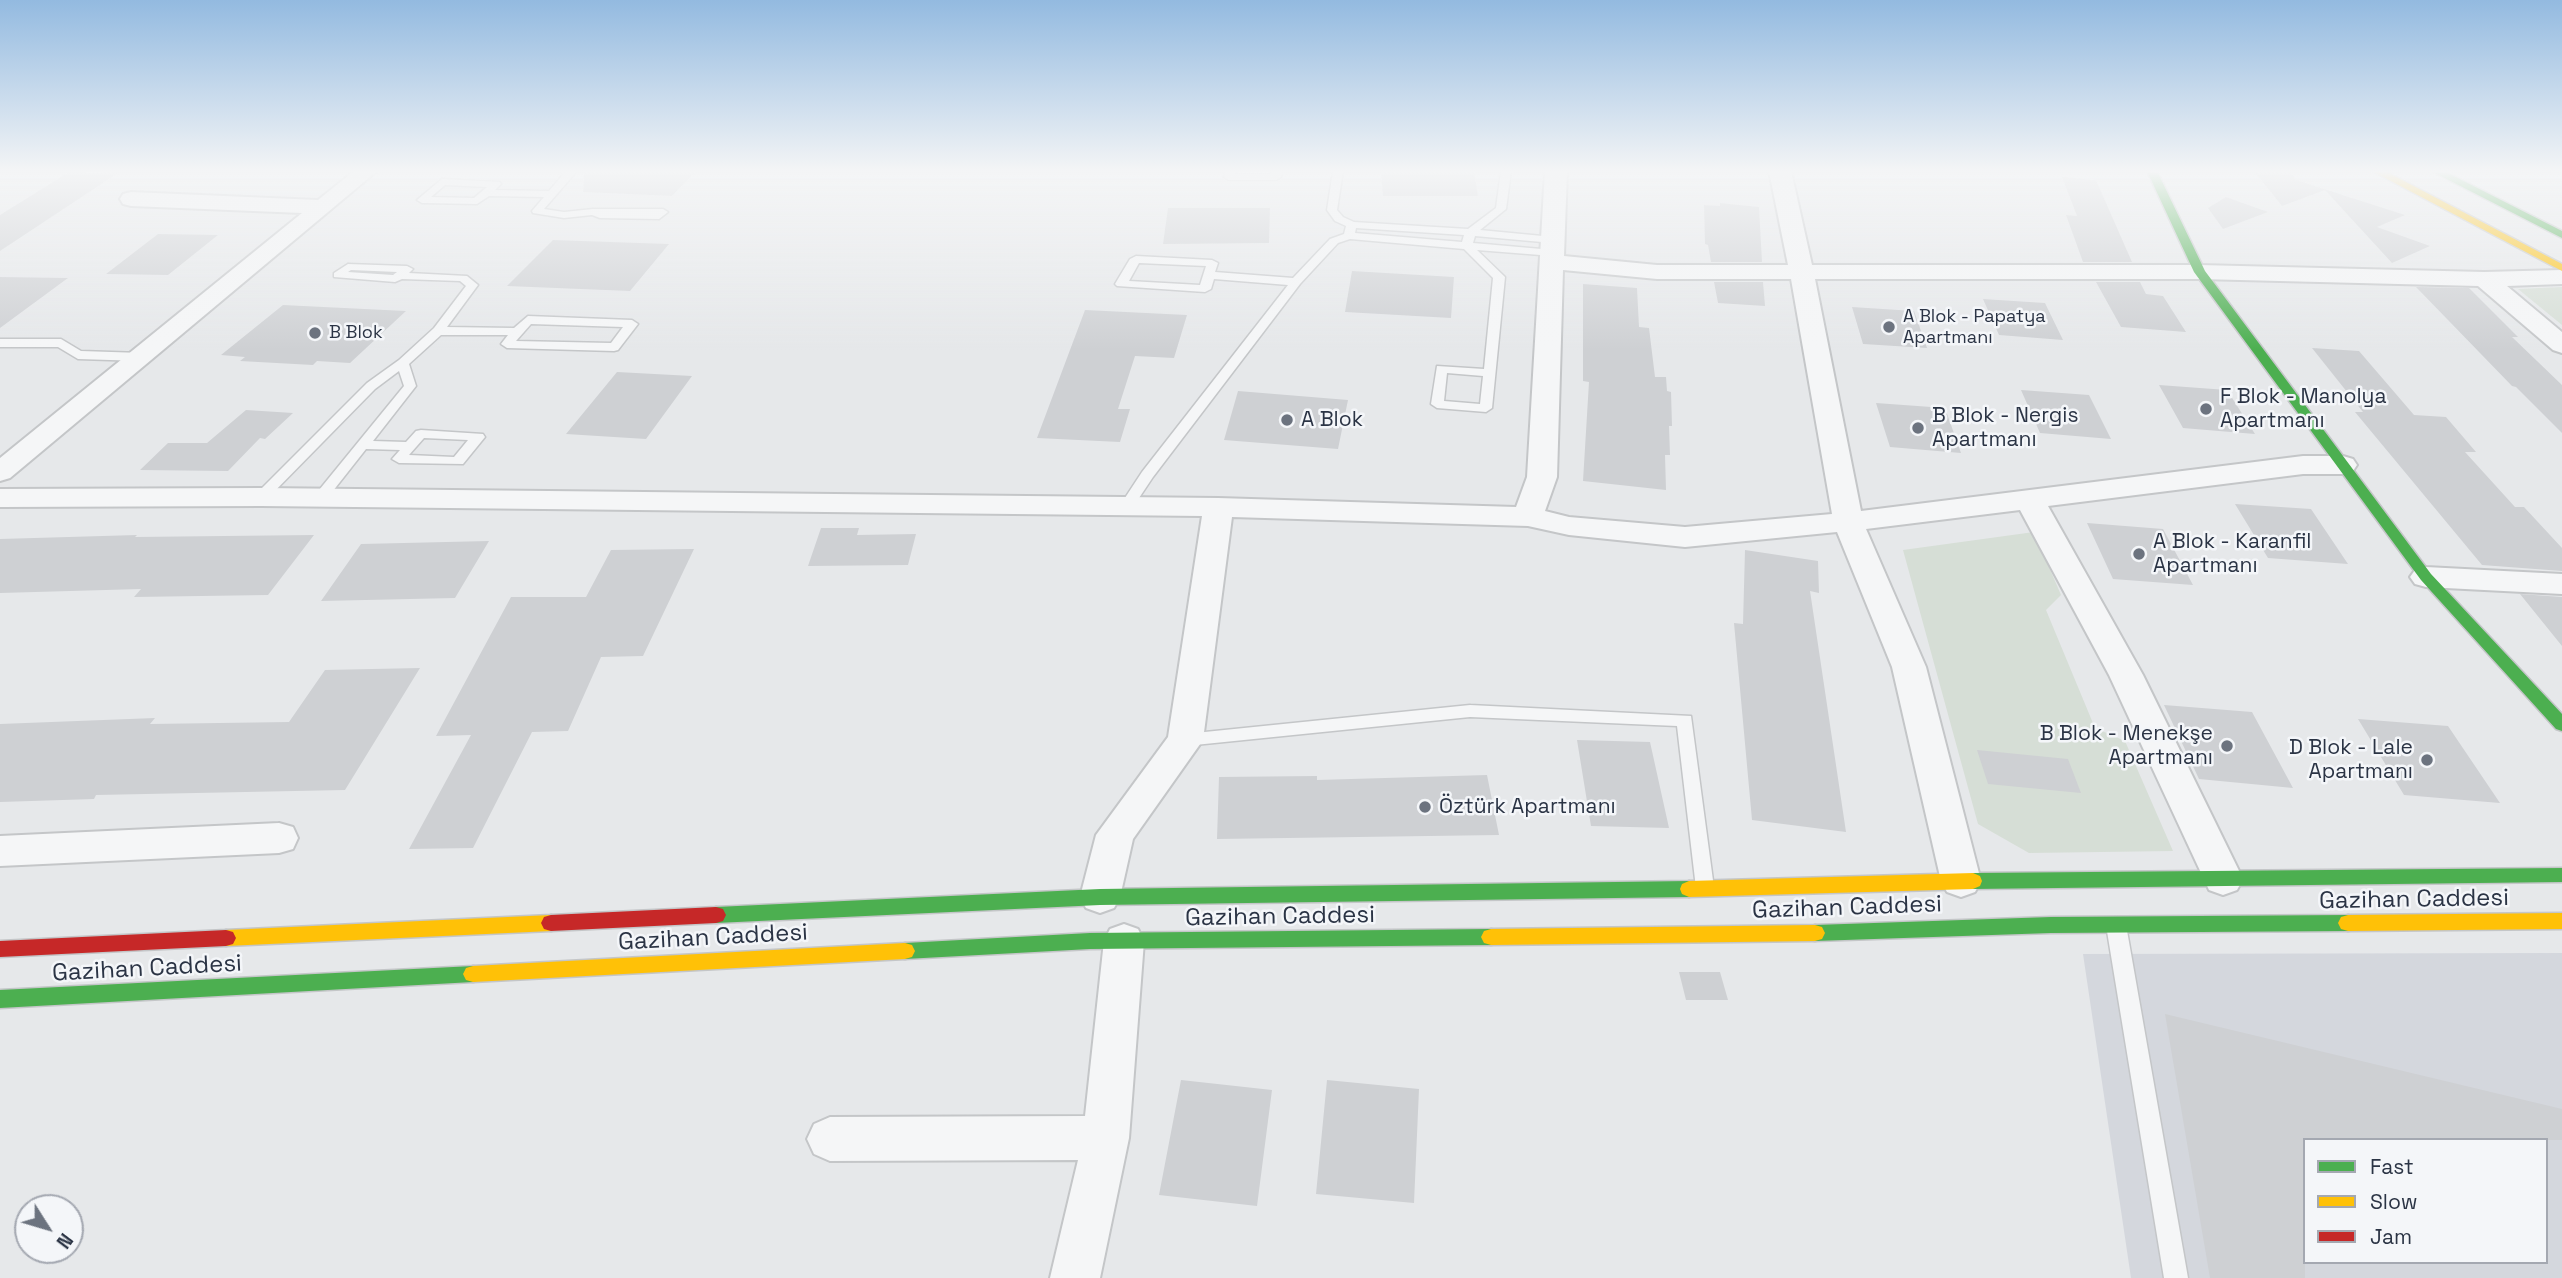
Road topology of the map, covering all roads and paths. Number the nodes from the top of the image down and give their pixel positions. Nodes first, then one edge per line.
1 (294, 231) edge
2 (1350, 231) edge
3 (1356, 231) edge
4 (1389, 231) edge
5 (1554, 231) edge
6 (1793, 231) edge
7 (2180, 231) edge
8 (2491, 231) edge
9 (1470, 232) junction
10 (1467, 246) junction
11 (1553, 252) junction
12 (2562, 268) edge
13 (2200, 272) junction
14 (1802, 273) junction
15 (1209, 275) junction
16 (399, 276) junction
17 (2562, 277) edge
18 (2484, 279) junction
19 (1296, 282) junction
20 (438, 331) junction
21 (517, 332) junction
22 (0, 343) edge
23 (2562, 345) edge
24 (142, 357) junction
25 (403, 363) junction
26 (1489, 373) junction
27 (361, 445) junction
28 (410, 446) junction
29 (2343, 465) junction
30 (0, 472) edge
31 (261, 497) junction
32 (0, 498) edge
33 (320, 498) junction
34 (2029, 499) junction
35 (1218, 507) junction
36 (1126, 508) junction
37 (1528, 517) junction
38 (1849, 522) junction
39 (2426, 577) junction
40 (2562, 584) edge
41 (2562, 725) edge
42 (1185, 740) junction
43 (279, 838) dead end
44 (0, 852) edge
45 (2562, 875) edge
46 (2224, 879) junction
47 (1961, 881) junction
48 (1705, 888) junction
49 (1100, 897) junction
50 (2562, 921) edge
51 (2116, 925) junction
52 (1124, 941) junction
53 (0, 949) edge
54 (0, 999) edge
55 (1106, 1138) junction
56 (830, 1139) dead end
57 (1075, 1278) edge
58 (2176, 1278) edge

1 - 24 street
2 - 19 lane
3 - 10 lane
4 - 9 lane
5 - 11 street
6 - 14 street
7 - 13 main road
8 - 12 main road
9 - 10 lane
9 - 11 lane
10 - 11 lane
10 - 26 lane
11 - 14 street
11 - 37 street
13 - 14 street
13 - 18 street
13 - 29 main road
14 - 38 street
15 - 15 lane
15 - 19 lane
16 - 16 lane
16 - 20 lane
17 - 18 street
18 - 23 street
19 - 36 lane
20 - 21 lane
20 - 25 lane
21 - 21 lane
22 - 24 lane
24 - 30 street
25 - 27 lane
25 - 31 lane
26 - 26 lane
27 - 28 lane
27 - 33 lane
28 - 28 lane
29 - 34 street
29 - 39 main road
31 - 32 street
31 - 33 street
33 - 36 street
34 - 38 street
34 - 46 street
35 - 36 street
35 - 37 street
35 - 42 street
37 - 38 street
38 - 47 street
39 - 40 street
39 - 41 main road
42 - 48 lane
42 - 49 street
43 - 44 street
45 - 46 main road, Gazihan Caddesi
46 - 47 main road, Gazihan Caddesi
47 - 48 main road, Gazihan Caddesi
48 - 49 main road, Gazihan Caddesi
49 - 53 main road, Gazihan Caddesi
50 - 51 main road, Gazihan Caddesi
51 - 52 main road, Gazihan Caddesi
51 - 58 lane
52 - 54 main road, Gazihan Caddesi
52 - 55 street
55 - 56 street
55 - 57 street

